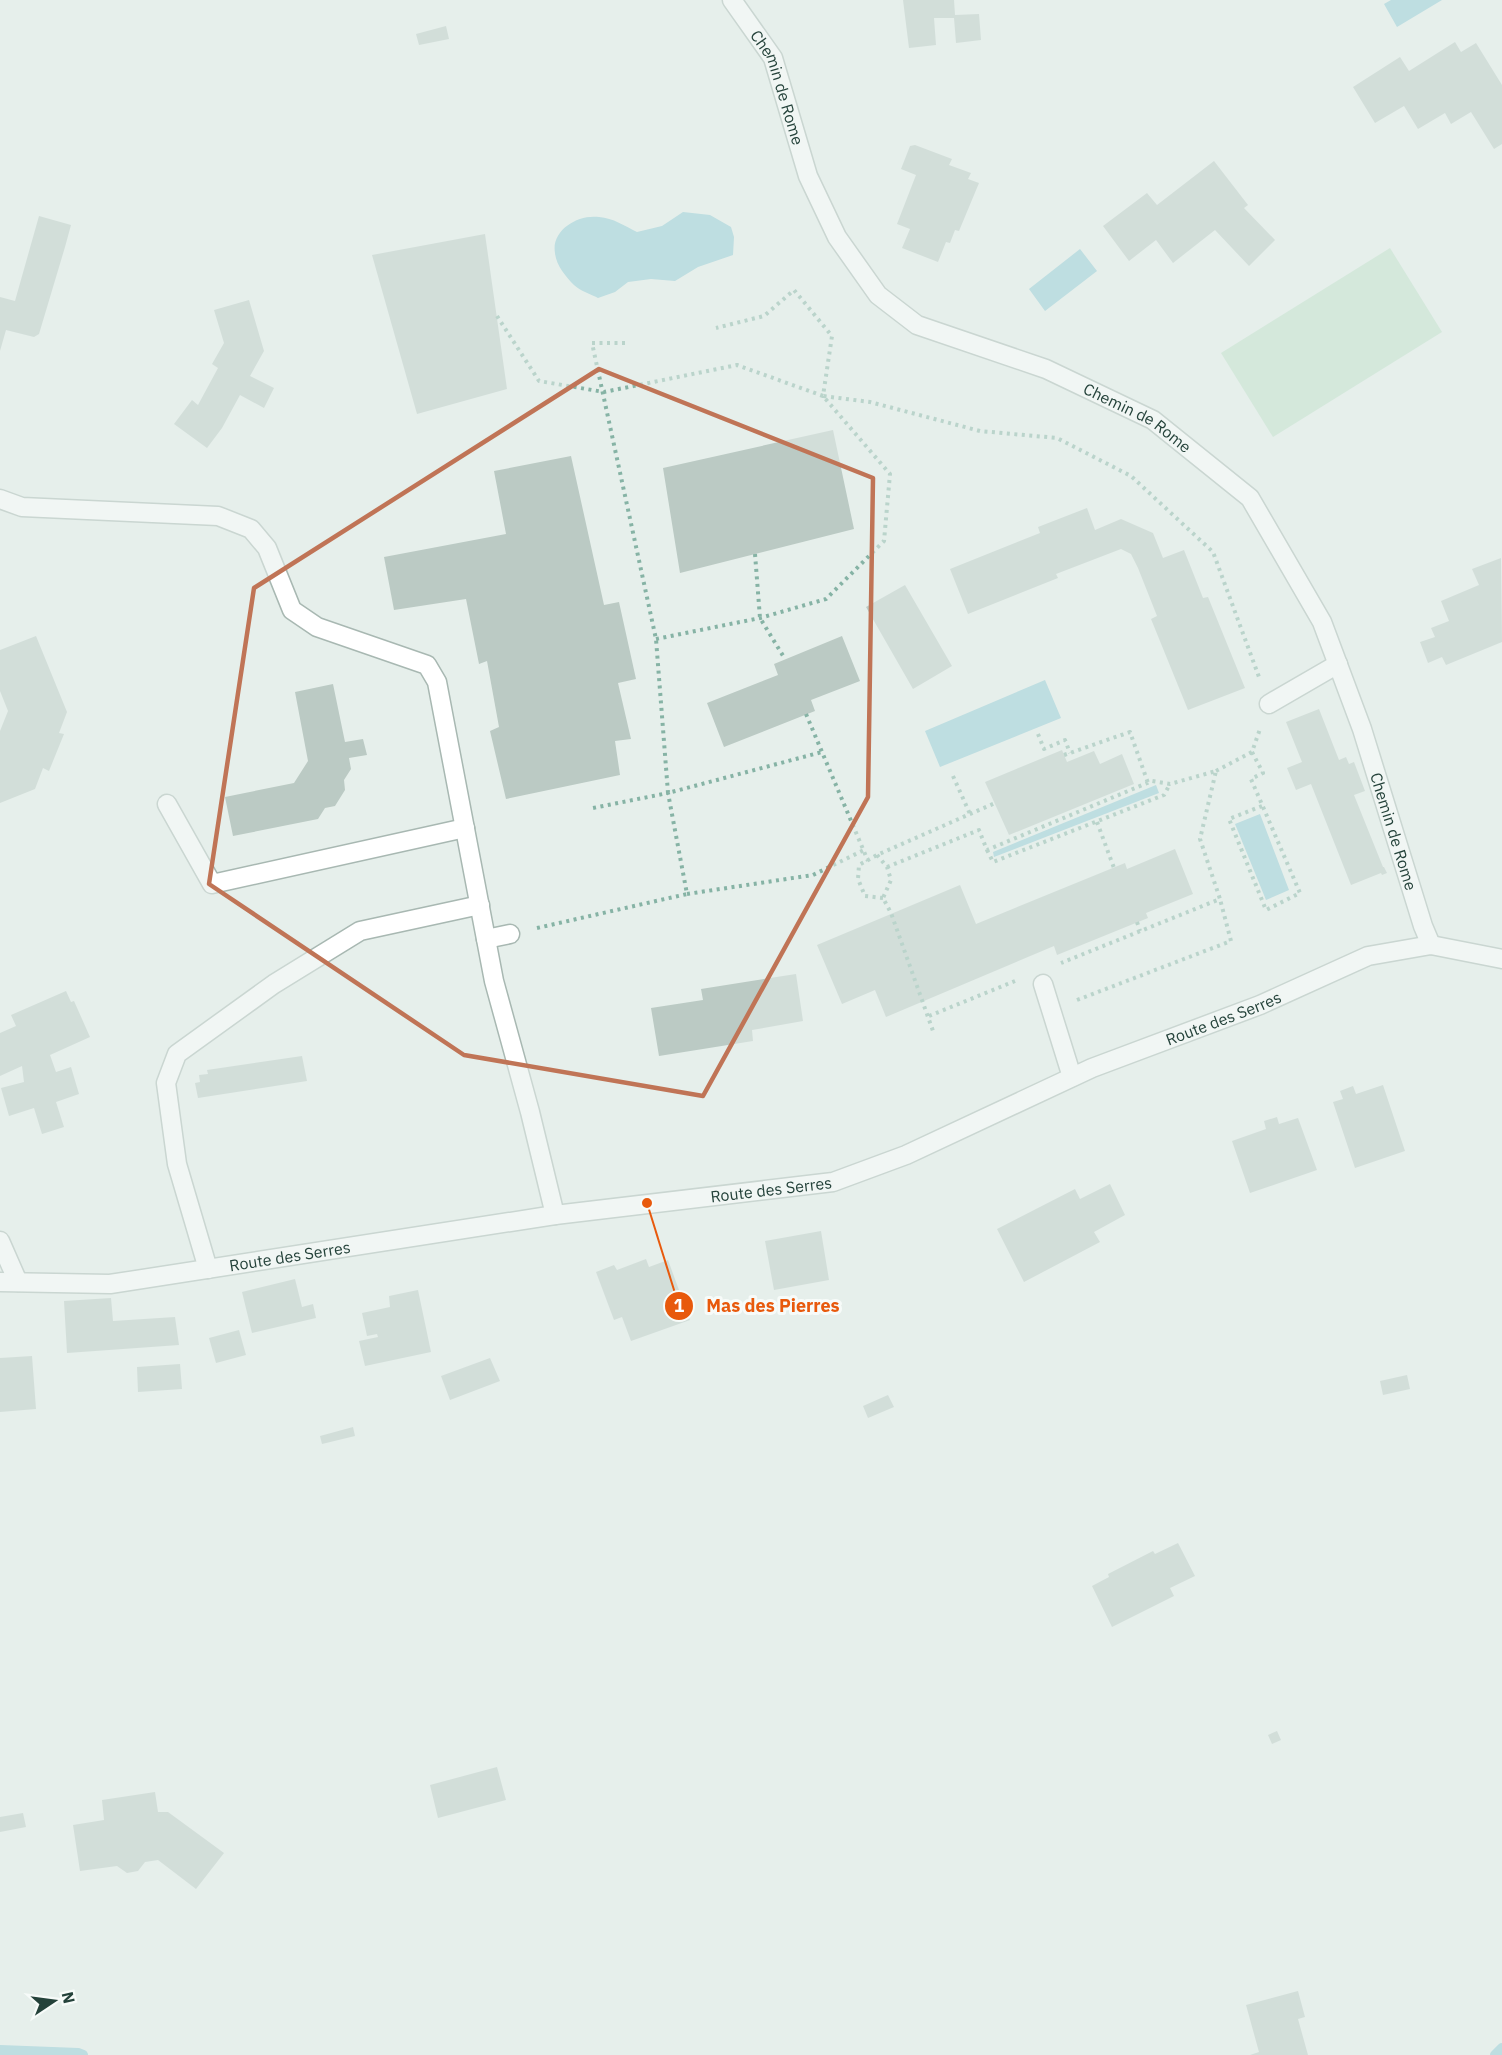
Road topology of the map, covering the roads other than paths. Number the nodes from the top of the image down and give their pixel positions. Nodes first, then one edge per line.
1 (732, 0) edge
2 (0, 499) edge
3 (1338, 664) junction
4 (1269, 704) road end
5 (167, 804) dead end
6 (465, 828) junction
7 (480, 905) junction
8 (510, 934) road end
9 (486, 939) junction
10 (1431, 945) junction
11 (1502, 959) edge
12 (1043, 984) dead end
13 (1072, 1077) junction
14 (555, 1215) junction
15 (0, 1241) edge
16 (208, 1269) junction
17 (9, 1282) edge

1 - 3 street, Chemin de Rome
2 - 6 street
3 - 4 street
3 - 10 street, Chemin de Rome
5 - 6 street
6 - 7 street
7 - 9 street
7 - 16 street
8 - 9 street
9 - 14 street
10 - 11 street, Route des Serres
10 - 13 street, Route des Serres
12 - 13 street
13 - 14 street, Route des Serres
14 - 16 street, Route des Serres
15 - 17 street
16 - 17 street, Route des Serres

